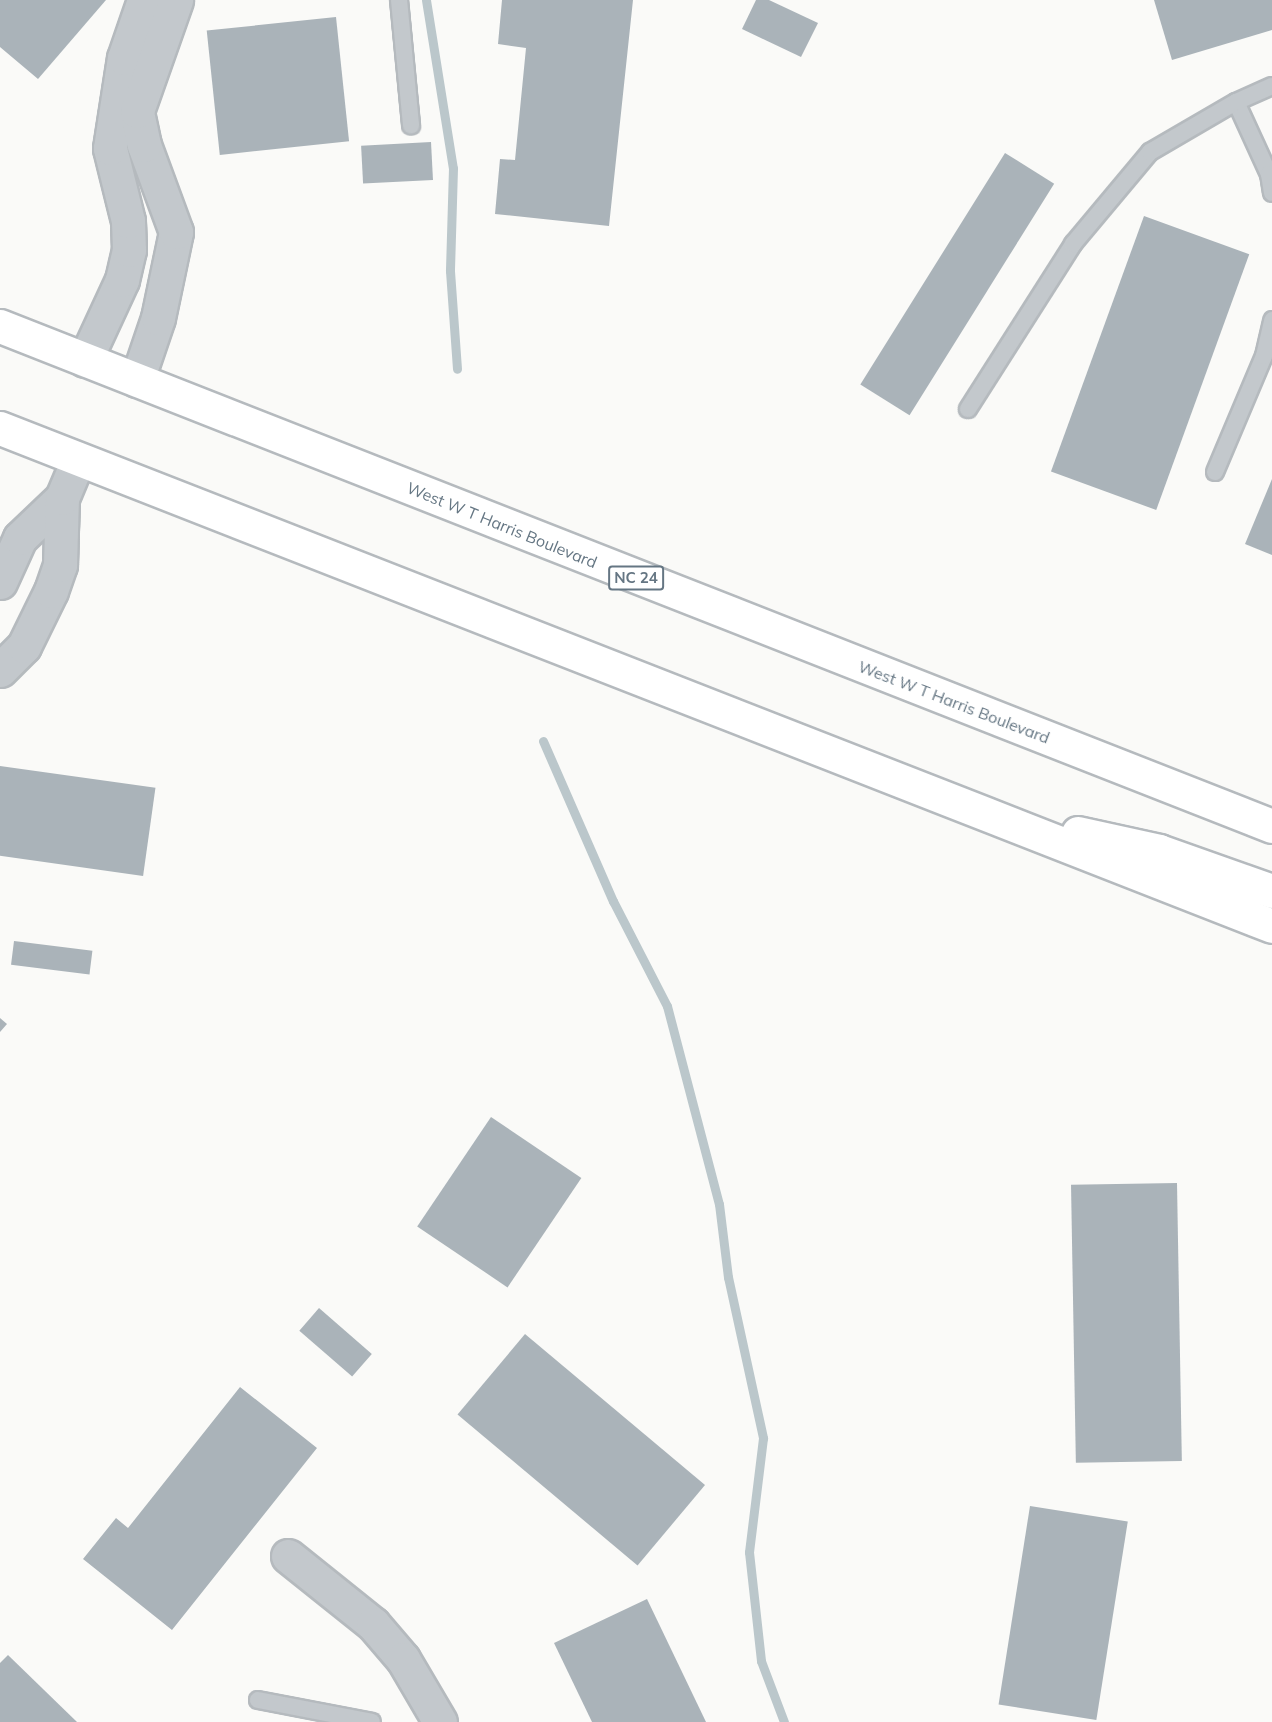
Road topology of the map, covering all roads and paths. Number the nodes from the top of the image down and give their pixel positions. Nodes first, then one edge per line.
1 (144, 0) edge
2 (176, 0) edge
3 (399, 0) edge
4 (1272, 86) edge
5 (1236, 102) junction
6 (411, 125) dead end
7 (1272, 193) edge
8 (1272, 320) edge
9 (0, 326) edge
10 (85, 360) junction
11 (137, 380) junction
12 (968, 409) dead end
13 (0, 428) edge
14 (78, 460) junction
15 (1215, 472) dead end
16 (62, 498) junction
17 (0, 582) edge
18 (0, 670) edge
19 (977, 811) junction
20 (1272, 826) edge
21 (1272, 891) edge
22 (1272, 926) edge
23 (288, 1556) dead end
24 (258, 1700) dead end
25 (372, 1722) edge
26 (440, 1722) edge

1 - 10 street
2 - 11 street
3 - 6 lane
4 - 5 lane
5 - 7 lane
5 - 12 lane
8 - 15 lane
9 - 10 main road, West W T Harris Boulevard / NC 24
10 - 11 main road, West W T Harris Boulevard / NC 24
11 - 20 main road, West W T Harris Boulevard / NC 24
13 - 14 main road
14 - 16 street
14 - 19 main road
16 - 17 street
16 - 18 street
19 - 21 main road
19 - 22 main road
23 - 26 street
24 - 25 lane

